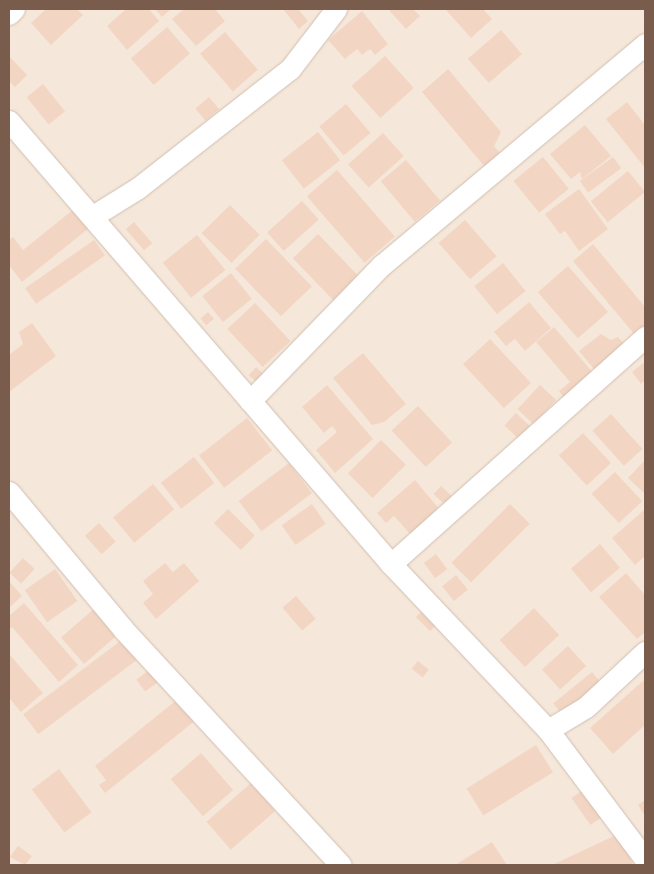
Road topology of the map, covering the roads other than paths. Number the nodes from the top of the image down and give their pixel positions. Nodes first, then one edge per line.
1 (14, 9) edge
2 (336, 9) edge
3 (9, 14) edge
4 (645, 44) edge
5 (9, 121) edge
6 (93, 216) junction
7 (645, 337) edge
8 (250, 401) junction
9 (9, 492) edge
10 (391, 564) junction
11 (645, 652) edge
12 (548, 730) junction
13 (645, 859) edge
14 (340, 865) edge

1 - 3 street
2 - 6 street
4 - 8 street
5 - 6 street
6 - 8 street
7 - 10 street
8 - 10 street
9 - 14 street
10 - 12 street
11 - 12 street
12 - 13 street

